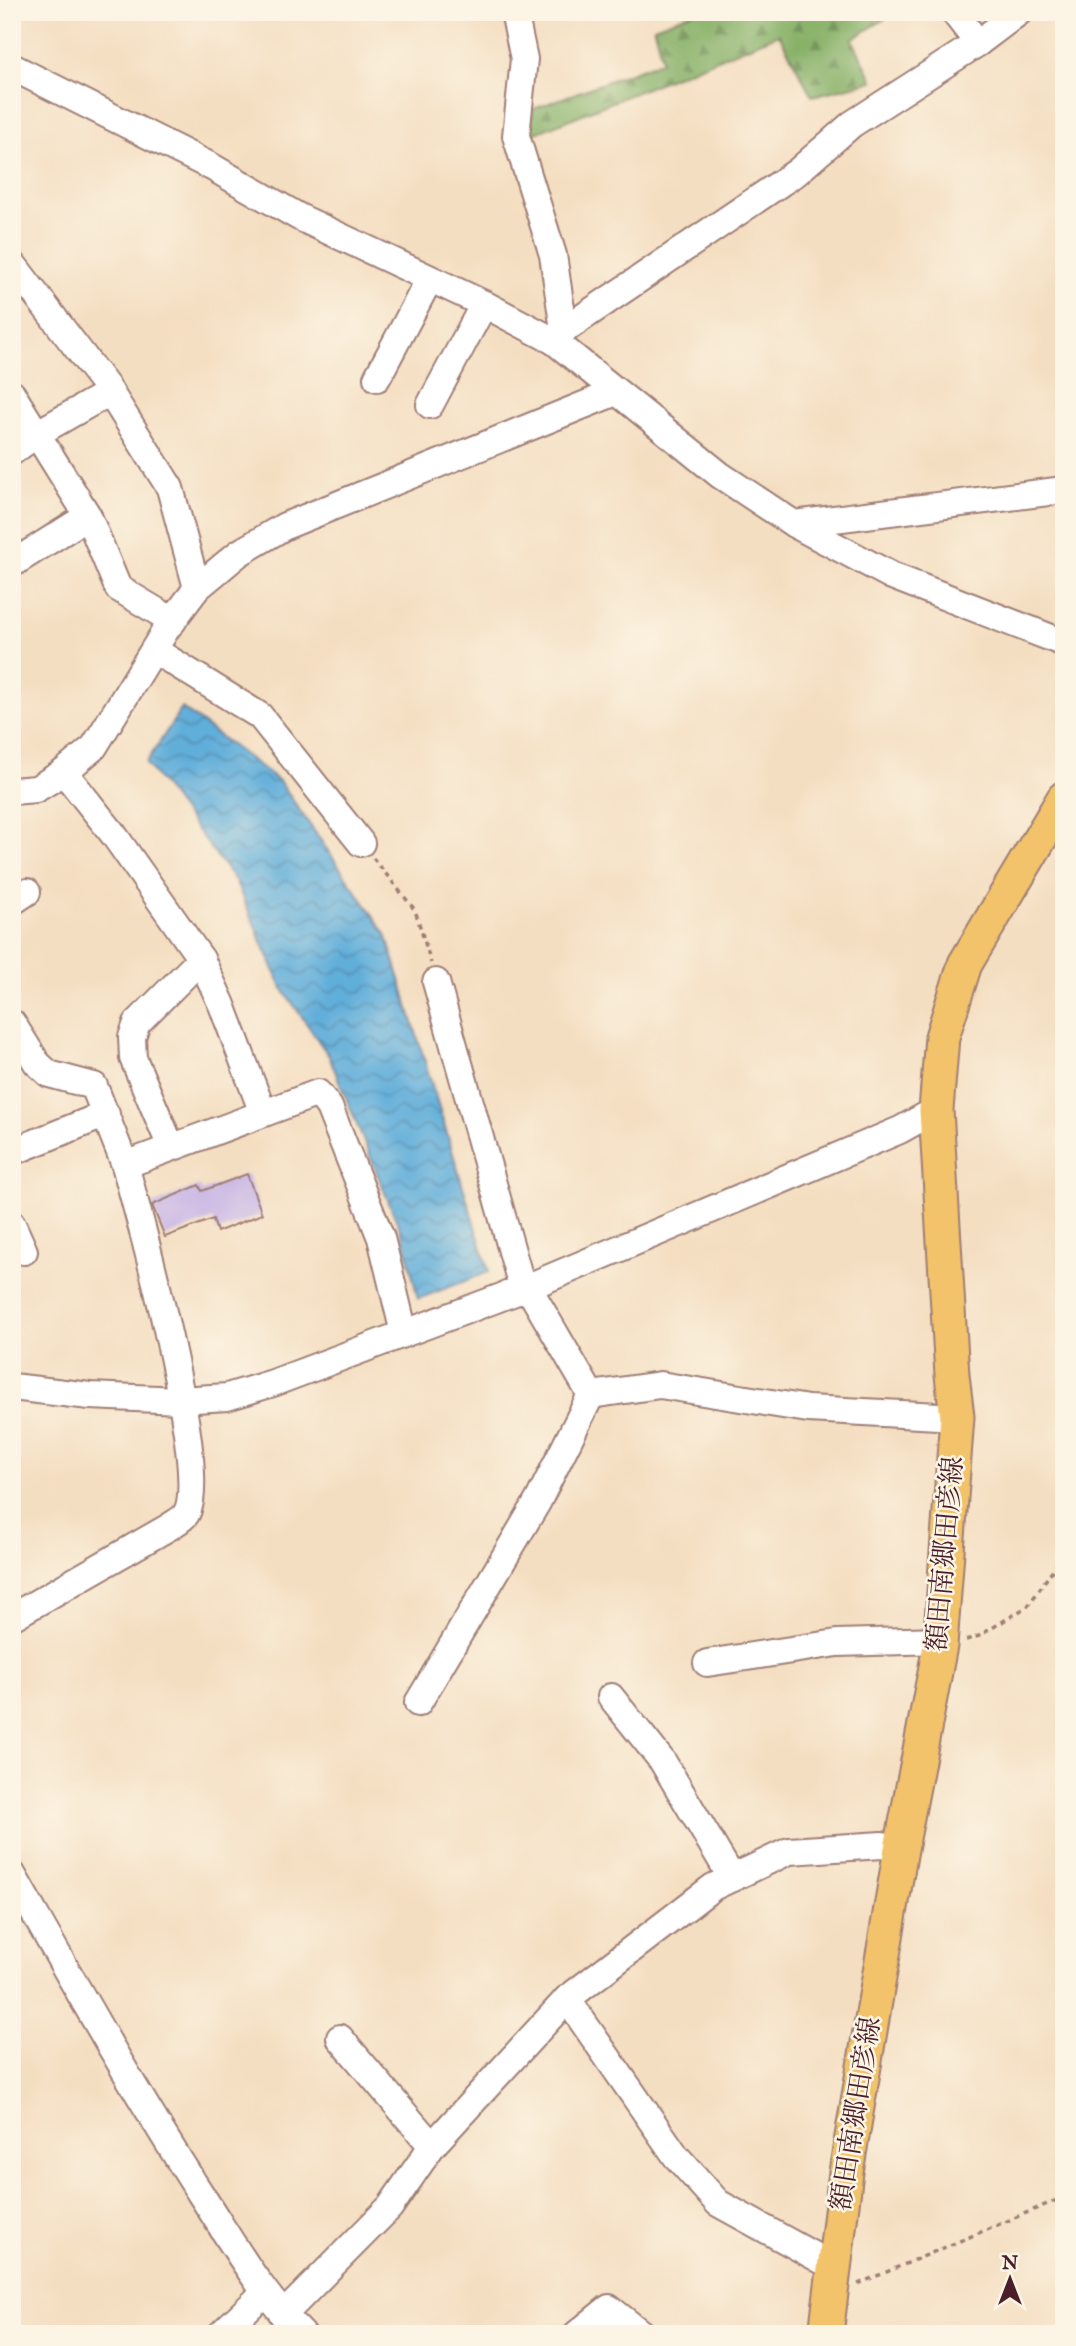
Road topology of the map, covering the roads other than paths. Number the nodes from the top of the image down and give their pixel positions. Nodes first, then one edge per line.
1 (514, 12) edge
2 (954, 12) edge
3 (1019, 12) edge
4 (978, 43) junction
5 (12, 67) edge
6 (12, 263) edge
7 (429, 280) junction
8 (484, 304) junction
9 (559, 335) junction
10 (377, 378) dead end
11 (110, 392) junction
12 (616, 392) junction
13 (12, 394) edge
14 (430, 405) dead end
15 (38, 433) junction
16 (12, 452) edge
17 (1064, 490) edge
18 (88, 516) junction
19 (794, 524) junction
20 (12, 564) edge
21 (197, 588) junction
22 (173, 621) junction
23 (1064, 643) edge
24 (154, 650) junction
25 (64, 772) junction
26 (12, 790) edge
27 (1064, 797) edge
28 (361, 843) road end
29 (201, 959) junction
30 (436, 982) road end
31 (12, 1023) edge
32 (936, 1110) junction
33 (263, 1113) junction
34 (106, 1114) junction
35 (171, 1147) junction
36 (12, 1152) edge
37 (125, 1164) junction
38 (12, 1224) edge
39 (24, 1251) dead end
40 (528, 1287) junction
41 (404, 1334) junction
42 (12, 1387) edge
43 (591, 1395) junction
44 (180, 1400) junction
45 (957, 1417) junction
46 (12, 1617) edge
47 (941, 1643) junction
48 (707, 1663) dead end
49 (611, 1697) dead end
50 (418, 1703) dead end
51 (901, 1849) junction
52 (12, 1874) edge
53 (732, 1878) junction
54 (568, 1998) junction
55 (340, 2038) dead end
56 (432, 2146) junction
57 (832, 2281) junction
58 (264, 2293) junction
59 (283, 2315) junction
60 (221, 2334) edge
61 (302, 2334) edge
62 (577, 2334) edge
63 (642, 2334) edge
64 (826, 2334) edge

1 - 9 street
2 - 4 street
3 - 4 street
4 - 9 street
5 - 7 street
6 - 11 street
7 - 8 street
7 - 10 street
8 - 9 street
8 - 14 street
9 - 12 street
11 - 15 street
11 - 21 street
12 - 19 street
12 - 21 street
13 - 15 street
15 - 16 street
15 - 18 street
17 - 19 street
18 - 20 street
18 - 22 street
19 - 23 street
21 - 22 street
22 - 24 street
24 - 25 street
24 - 28 street
25 - 26 street
25 - 29 street
27 - 32 main road, 額田南郷田彦線
29 - 33 street
29 - 35 street
30 - 40 street
31 - 34 street
32 - 40 street
32 - 45 main road, 額田南郷田彦線
33 - 35 street
33 - 41 street
34 - 36 street
34 - 37 street
35 - 37 street
37 - 44 street
38 - 39 street
40 - 41 street
40 - 43 street
41 - 44 street
42 - 44 street
43 - 45 street
43 - 50 street
44 - 46 street
45 - 47 main road, 額田南郷田彦線
47 - 48 street
47 - 51 main road, 額田南郷田彦線
49 - 53 street
51 - 53 street
51 - 57 main road, 額田南郷田彦線
52 - 58 street
53 - 54 street
54 - 56 street
54 - 57 street
55 - 56 street
56 - 59 street
57 - 64 main road, 額田南郷田彦線
58 - 59 street
58 - 60 street
59 - 61 street
62 - 63 street

